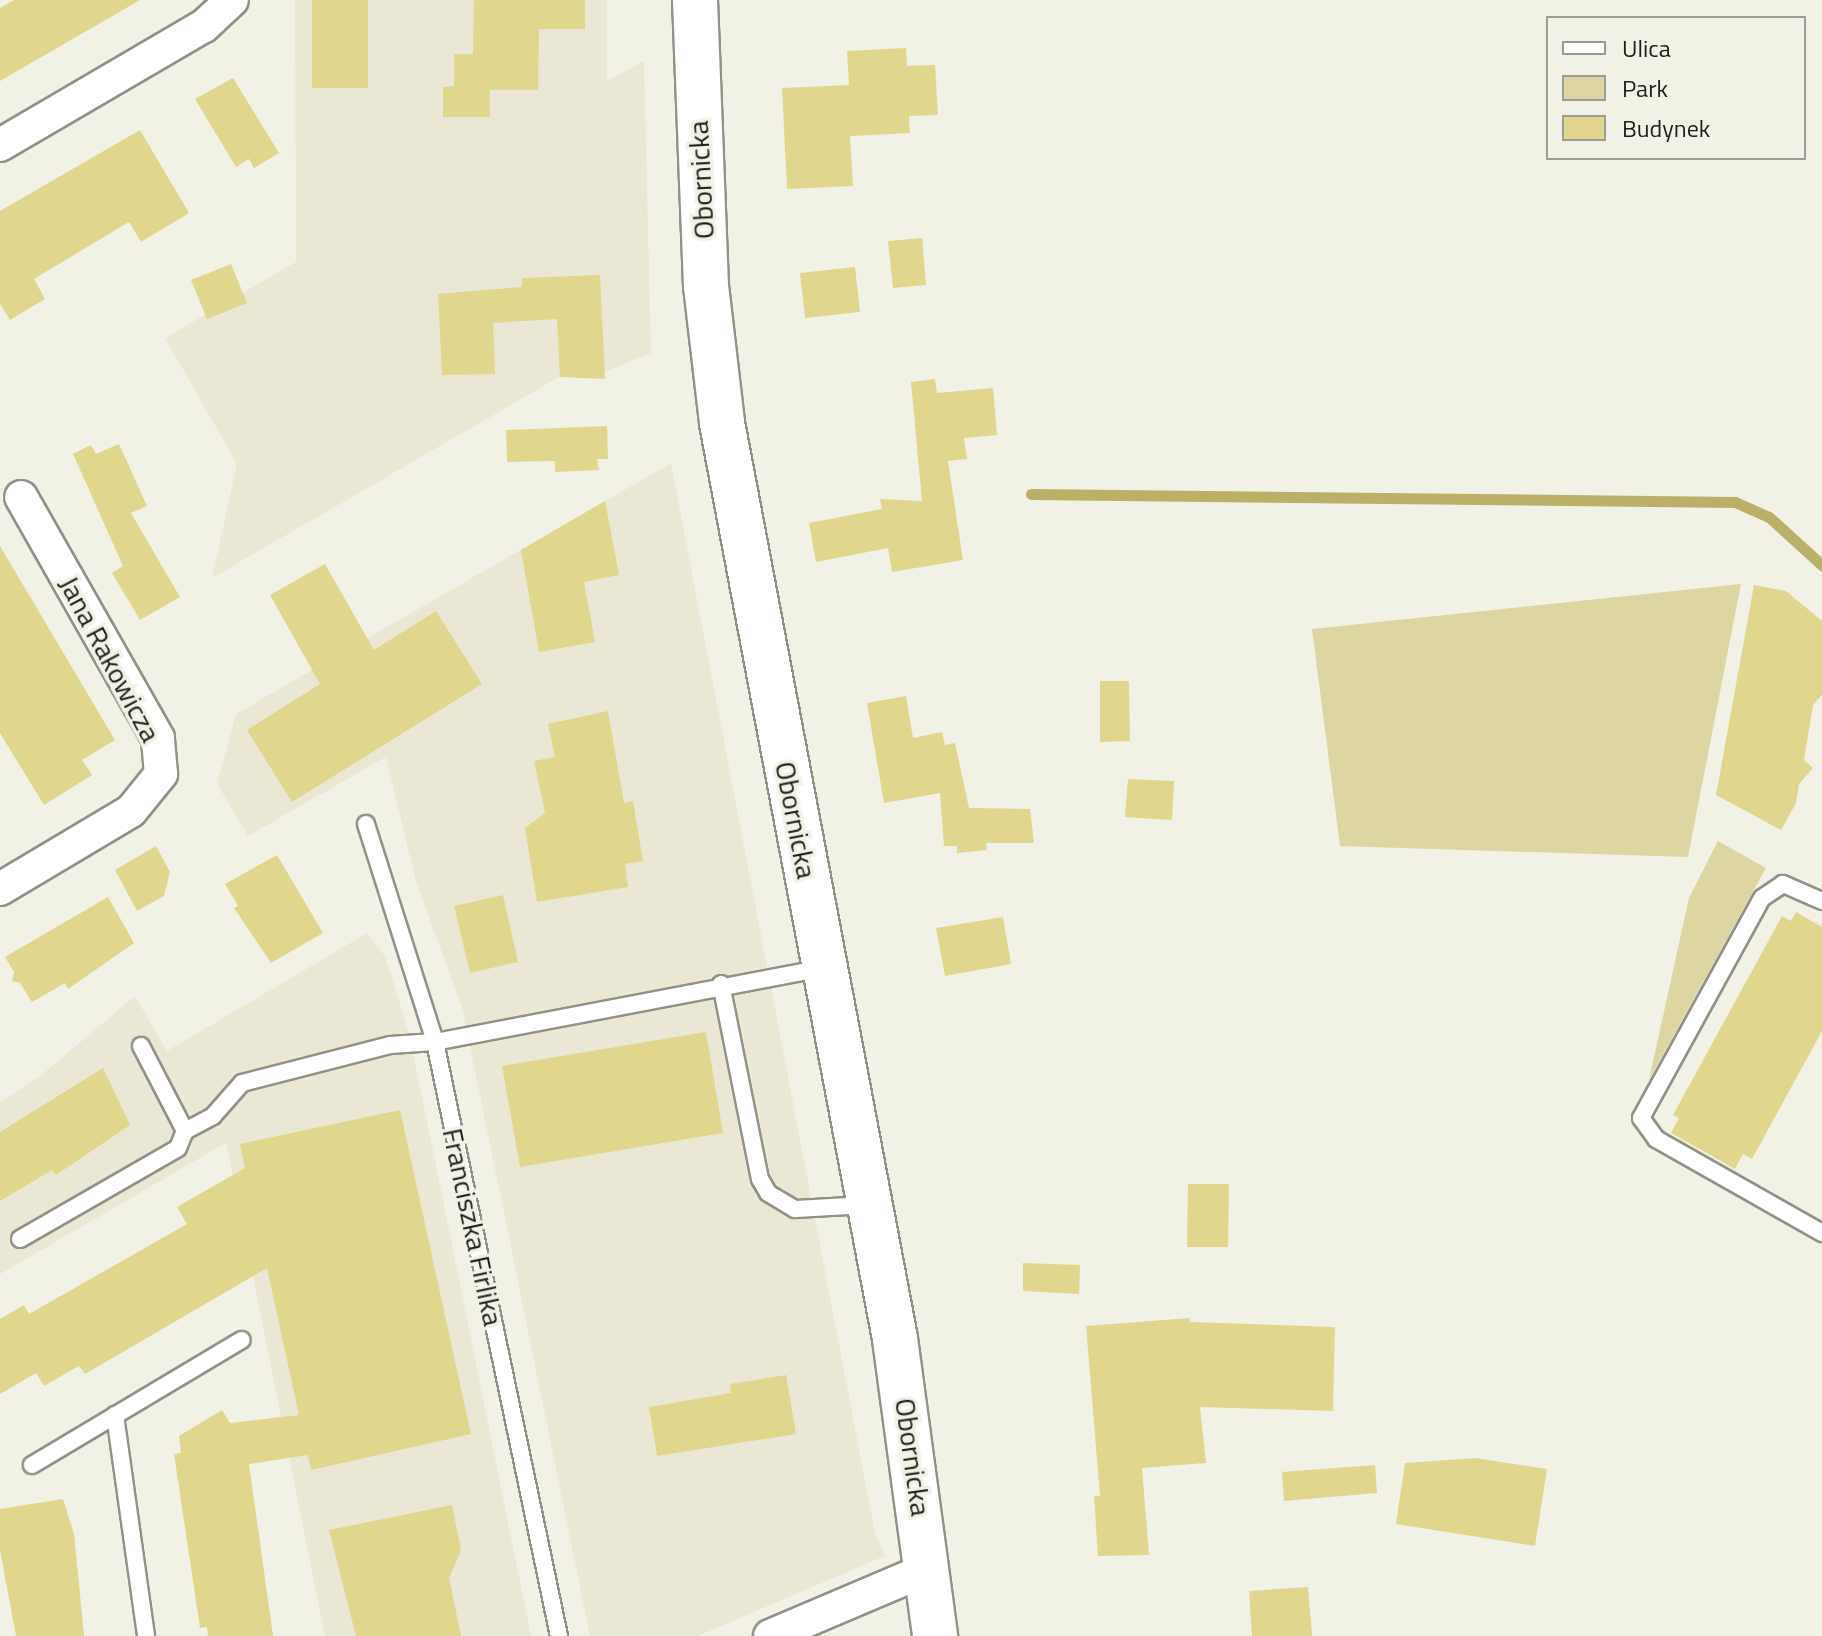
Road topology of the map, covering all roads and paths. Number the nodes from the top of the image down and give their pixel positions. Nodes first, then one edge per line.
1 (232, 0) edge
2 (695, 0) edge
3 (0, 145) edge
4 (21, 497) dead end
5 (366, 824) dead end
6 (0, 889) edge
7 (1822, 901) edge
8 (825, 968) junction
9 (721, 984) junction
10 (435, 1042) junction
11 (141, 1046) dead end
12 (185, 1131) junction
13 (870, 1205) junction
14 (1822, 1233) edge
15 (20, 1239) dead end
16 (242, 1340) dead end
17 (115, 1415) junction
18 (32, 1465) dead end
19 (928, 1569) junction
20 (146, 1636) edge
21 (559, 1636) edge
22 (770, 1636) edge
23 (935, 1636) edge

1 - 3 street
2 - 8 main road, Obornicka
4 - 6 street, Jana Rakowicza
5 - 10 lane, Franciszka Firlika
7 - 14 lane
8 - 9 lane
8 - 13 main road, Obornicka
9 - 10 lane
9 - 13 lane
10 - 12 lane
10 - 21 lane, Franciszka Firlika
11 - 12 lane
12 - 15 lane
13 - 19 main road, Obornicka
16 - 17 lane
17 - 18 lane
17 - 20 lane
19 - 22 street
19 - 23 main road, Obornicka

